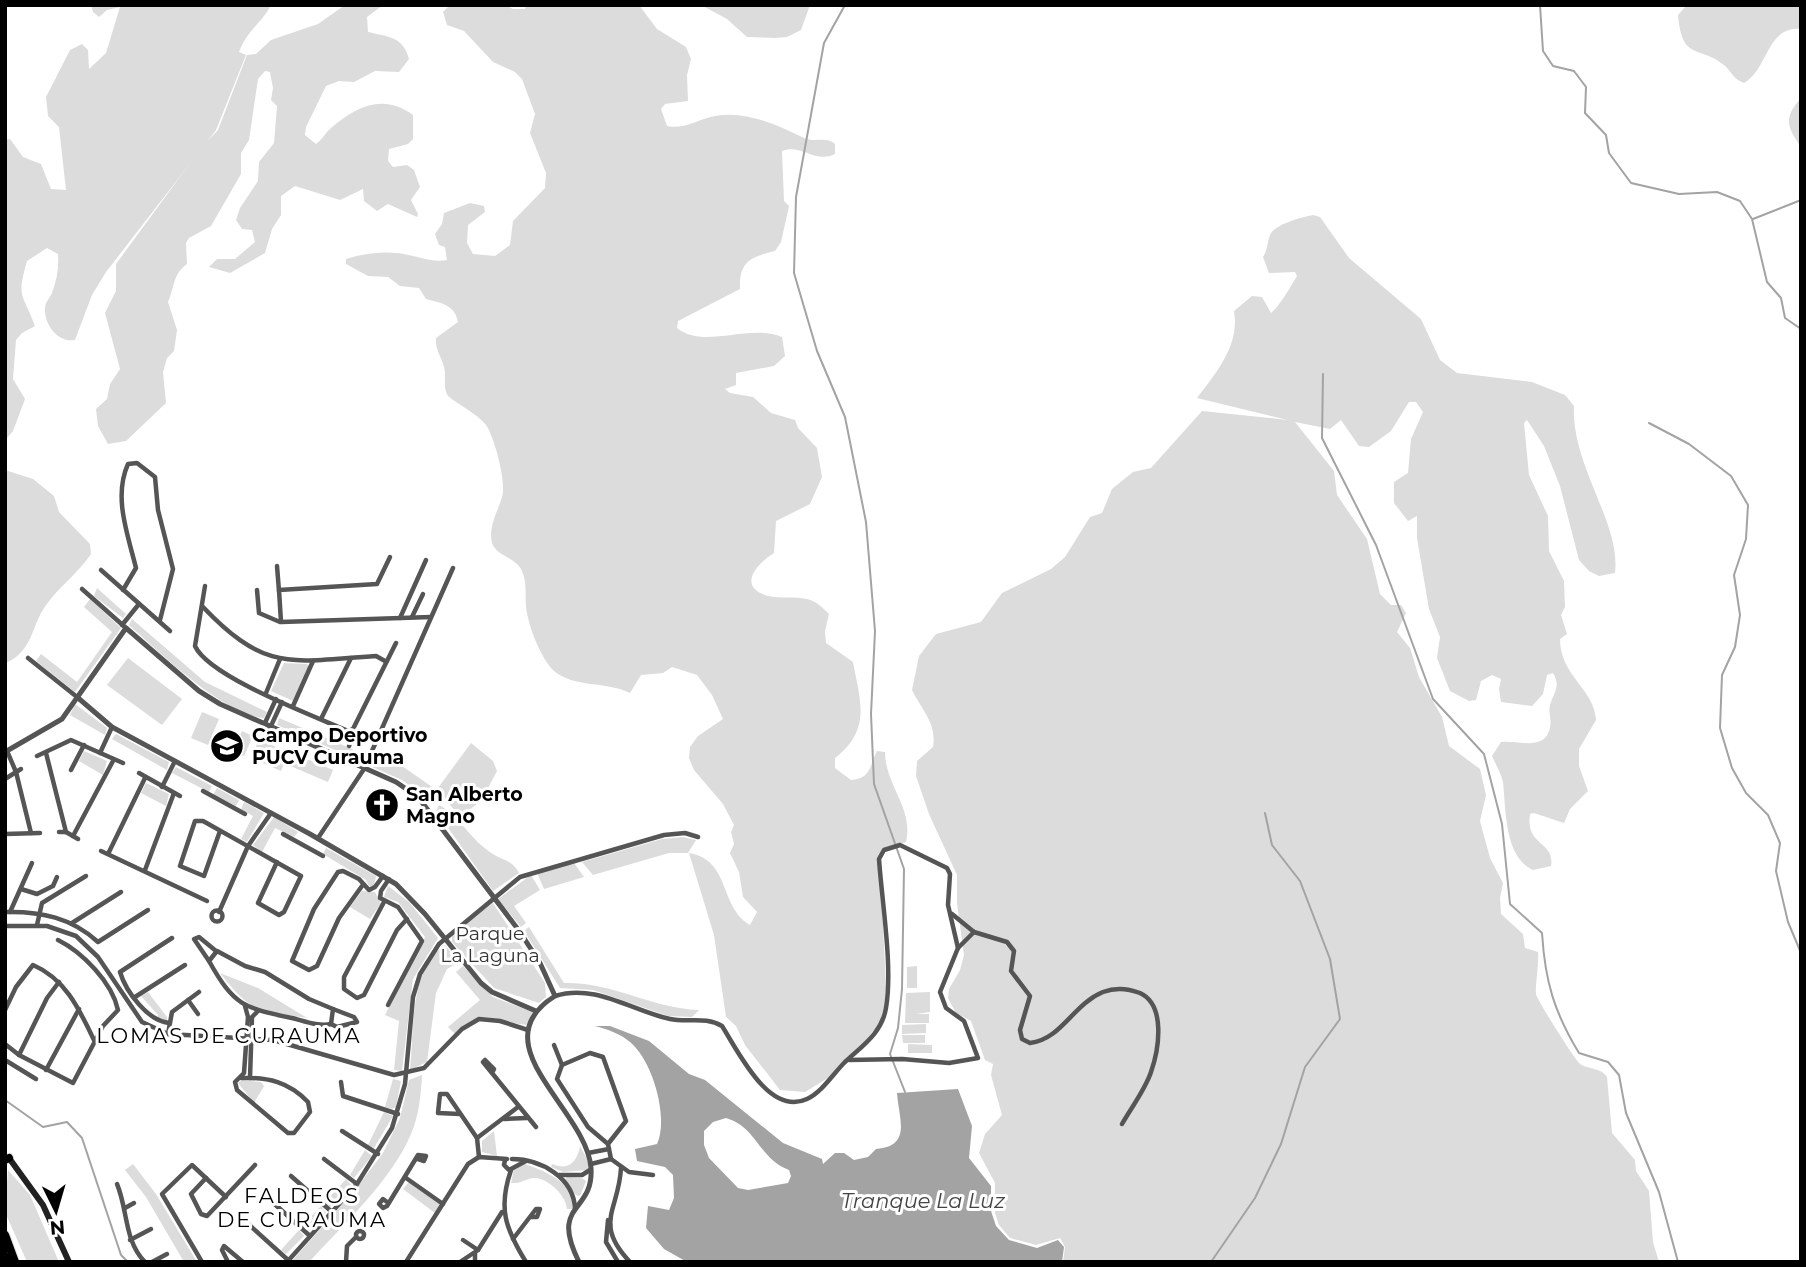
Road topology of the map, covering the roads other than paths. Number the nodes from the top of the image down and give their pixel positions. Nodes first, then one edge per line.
1 (390, 557) dead end
2 (426, 560) dead end
3 (277, 566) dead end
4 (453, 568) dead end
5 (101, 570) dead end
6 (205, 586) dead end
7 (82, 589) dead end
8 (123, 590) junction
9 (257, 590) dead end
10 (279, 592) junction
11 (423, 594) dead end
12 (139, 604) junction
13 (203, 607) junction
14 (412, 617) junction
15 (431, 617) junction
16 (400, 618) junction
17 (160, 620) junction
18 (281, 622) junction
19 (124, 626) junction
20 (170, 631) dead end
21 (396, 643) dead end
22 (28, 658) dead end
23 (352, 658) junction
24 (280, 659) junction
25 (313, 661) junction
26 (385, 661) junction
27 (266, 693) junction
28 (77, 697) junction
29 (276, 699) junction
30 (282, 702) junction
31 (293, 706) junction
32 (321, 719) junction
33 (267, 726) junction
34 (112, 727) junction
35 (351, 730) junction
36 (84, 745) junction
37 (349, 746) dead end
38 (6, 752) edge
39 (100, 752) junction
40 (46, 753) junction
41 (37, 756) dead end
42 (113, 761) junction
43 (175, 761) junction
44 (123, 764) dead end
45 (364, 769) junction
46 (19, 770) junction
47 (71, 770) dead end
48 (139, 773) dead end
49 (145, 778) junction
50 (5, 779) edge
51 (216, 783) junction
52 (162, 786) junction
53 (204, 791) dead end
54 (174, 793) junction
55 (210, 794) junction
56 (180, 796) dead end
57 (243, 798) junction
58 (237, 809) junction
59 (271, 813) junction
60 (245, 814) dead end
61 (302, 829) junction
62 (220, 831) junction
63 (59, 832) dead end
64 (66, 832) junction
65 (31, 833) junction
66 (40, 833) dead end
67 (5, 834) edge
68 (283, 834) dead end
69 (698, 837) dead end
70 (318, 838) junction
71 (295, 841) junction
72 (327, 843) junction
73 (248, 846) junction
74 (101, 851) dead end
75 (108, 852) junction
76 (277, 862) junction
77 (32, 863) dead end
78 (145, 870) junction
79 (86, 876) dead end
80 (57, 877) dead end
81 (386, 877) junction
82 (362, 886) junction
83 (21, 889) junction
84 (121, 892) dead end
85 (493, 897) junction
86 (207, 901) dead end
87 (384, 902) junction
88 (148, 910) dead end
89 (8, 912) edge
90 (219, 912) dead end
91 (29, 913) junction
92 (38, 913) junction
93 (951, 913) junction
94 (407, 919) junction
95 (72, 923) junction
96 (29, 925) junction
97 (37, 925) junction
98 (5, 926) edge
99 (974, 932) junction
100 (172, 938) dead end
101 (444, 938) junction
102 (58, 940) dead end
103 (958, 948) junction
104 (216, 951) junction
105 (209, 961) junction
106 (185, 965) dead end
107 (59, 982) junction
108 (551, 985) junction
109 (200, 992) dead end
110 (567, 993) junction
111 (555, 996) junction
112 (135, 997) junction
113 (188, 1000) junction
114 (546, 1001) junction
115 (245, 1005) junction
116 (388, 1005) dead end
117 (79, 1009) junction
118 (333, 1009) junction
119 (5, 1010) edge
120 (536, 1011) junction
121 (257, 1012) junction
122 (198, 1014) dead end
123 (167, 1023) junction
124 (331, 1024) junction
125 (249, 1028) junction
126 (528, 1030) junction
127 (166, 1034) junction
128 (94, 1040) junction
129 (248, 1040) junction
130 (5, 1044) edge
131 (554, 1045) dead end
132 (19, 1055) junction
133 (5, 1060) edge
134 (247, 1061) junction
135 (846, 1062) junction
136 (562, 1065) junction
137 (46, 1070) junction
138 (492, 1073) dead end
139 (406, 1074) junction
140 (241, 1078) junction
141 (250, 1078) junction
142 (36, 1079) dead end
143 (341, 1082) dead end
144 (518, 1107) junction
145 (398, 1114) junction
146 (460, 1114) junction
147 (528, 1118) junction
148 (504, 1119) junction
149 (1122, 1124) dead end
150 (536, 1127) dead end
151 (342, 1131) dead end
152 (477, 1138) junction
153 (609, 1146) junction
154 (588, 1153) junction
155 (377, 1154) junction
156 (6, 1157) edge
157 (479, 1157) junction
158 (486, 1157) junction
159 (509, 1158) junction
160 (324, 1159) dead end
161 (418, 1159) dead end
162 (611, 1159) junction
163 (526, 1161) junction
164 (255, 1165) dead end
165 (509, 1167) junction
166 (591, 1167) junction
167 (621, 1168) junction
168 (559, 1175) junction
169 (582, 1175) junction
170 (653, 1175) dead end
171 (291, 1177) dead end
172 (206, 1178) junction
173 (406, 1178) junction
174 (117, 1184) dead end
175 (356, 1184) junction
176 (590, 1184) junction
177 (573, 1195) junction
178 (226, 1197) junction
179 (269, 1199) dead end
180 (582, 1199) junction
181 (387, 1202) dead end
182 (134, 1203) dead end
183 (443, 1204) junction
184 (125, 1208) junction
185 (575, 1209) junction
186 (503, 1211) junction
187 (332, 1212) junction
188 (530, 1217) dead end
189 (608, 1220) junction
190 (246, 1222) dead end
191 (152, 1229) dead end
192 (5, 1235) edge
193 (310, 1236) junction
194 (356, 1237) dead end
195 (227, 1239) dead end
196 (513, 1239) junction
197 (130, 1240) junction
198 (464, 1240) dead end
199 (223, 1247) junction
200 (476, 1251) junction
201 (215, 1252) dead end
202 (167, 1254) dead end
203 (5, 1256) edge
204 (287, 1261) edge
205 (7, 1262) edge
206 (15, 1262) edge
207 (69, 1262) edge
208 (145, 1262) edge
209 (152, 1262) edge
210 (202, 1262) edge
211 (228, 1262) edge
212 (243, 1262) edge
213 (346, 1262) edge
214 (406, 1262) edge
215 (460, 1262) edge
216 (475, 1262) edge
217 (526, 1262) edge
218 (579, 1262) edge
219 (618, 1262) edge
220 (630, 1262) edge

1 - 10 street
2 - 16 street
3 - 10 street
4 - 15 street
5 - 8 street
6 - 13 street
7 - 19 street
8 - 12 street
8 - 17 street
9 - 18 street
10 - 18 street
11 - 14 street
12 - 17 street
12 - 19 street
13 - 24 street
13 - 27 street
14 - 15 street
14 - 16 street
15 - 45 street
16 - 18 street
17 - 20 street
19 - 28 street
19 - 33 street
21 - 26 street
22 - 28 street
23 - 25 street
23 - 26 street
23 - 32 street
24 - 25 street
24 - 27 street
25 - 31 street
26 - 35 street
27 - 29 street
28 - 34 street
28 - 38 street
29 - 30 street
29 - 33 street
30 - 31 street
30 - 33 street
31 - 32 street
32 - 35 street
33 - 45 street
34 - 39 street
34 - 43 street
35 - 37 street
36 - 39 street
36 - 40 street
36 - 47 street
38 - 46 street
39 - 42 street
40 - 41 street
40 - 64 street
42 - 44 street
42 - 64 street
43 - 51 street
43 - 52 street
45 - 70 street
45 - 85 street
46 - 50 street
46 - 65 street
48 - 49 street
49 - 52 street
49 - 75 street
51 - 55 street
51 - 57 street
52 - 54 street
53 - 55 street
54 - 56 street
54 - 78 street
55 - 58 street
57 - 58 street
57 - 59 street
58 - 60 street
59 - 61 street
59 - 73 street
61 - 70 street
61 - 71 street
62 - 62 street
62 - 73 street
63 - 64 street
65 - 66 street
65 - 67 street
68 - 71 street
69 - 85 street
70 - 72 street
71 - 72 street
72 - 81 street
73 - 76 street
73 - 90 street
74 - 75 street
75 - 78 street
76 - 76 street
77 - 83 street
78 - 86 street
79 - 92 street
80 - 83 street
81 - 82 street
81 - 87 street
81 - 101 street
82 - 82 street
83 - 89 street
84 - 95 street
85 - 101 street
85 - 108 street
87 - 94 street
87 - 94 street
88 - 95 street
89 - 91 street
91 - 92 street
91 - 96 street
92 - 95 street
92 - 97 street
93 - 99 street
93 - 103 street
93 - 135 street
94 - 116 street
96 - 97 street
96 - 98 street
97 - 127 street
99 - 103 street
99 - 149 street
100 - 112 street
101 - 120 street
101 - 139 street
102 - 128 street
103 - 135 street
104 - 105 street
104 - 105 street
104 - 118 street
105 - 115 street
106 - 112 street
107 - 117 street
107 - 119 street
107 - 132 street
108 - 110 street
108 - 111 street
108 - 114 street
109 - 113 street
110 - 111 street
110 - 135 street
111 - 114 street
112 - 123 street
113 - 122 street
113 - 123 street
114 - 120 street
115 - 121 street
115 - 125 street
117 - 128 street
117 - 137 street
118 - 124 street
118 - 124 street
120 - 126 street
121 - 124 street
121 - 125 street
123 - 127 street
125 - 129 street
126 - 139 street
126 - 154 street
127 - 129 street
128 - 137 street
129 - 134 street
129 - 139 street
130 - 132 street
131 - 136 street
132 - 137 street
133 - 142 street
134 - 140 street
134 - 141 street
136 - 153 street
136 - 153 street
138 - 144 street
139 - 145 street
140 - 141 street
140 - 141 street
143 - 145 street
144 - 147 street
144 - 148 street
145 - 155 street
146 - 146 street
146 - 152 street
147 - 148 street
147 - 150 street
148 - 152 street
151 - 155 street
152 - 157 street
153 - 154 street
153 - 162 street
154 - 166 street
155 - 175 street
156 - 207 main road
157 - 158 street
157 - 183 street
158 - 159 street
158 - 165 street
159 - 163 street
159 - 165 street
159 - 165 street
160 - 175 street
161 - 173 street
162 - 166 street
162 - 167 street
163 - 165 street
163 - 168 street
164 - 178 street
165 - 186 street
166 - 169 street
166 - 176 street
167 - 170 street
167 - 189 street
168 - 169 street
168 - 177 street
169 - 176 street
171 - 187 street
172 - 178 street
172 - 178 street
172 - 210 street
173 - 181 street
173 - 183 street
174 - 184 street
175 - 187 street
176 - 180 street
177 - 180 street
177 - 185 street
179 - 193 street
180 - 185 street
182 - 184 street
183 - 214 street
184 - 197 street
185 - 218 street
186 - 196 street
186 - 200 street
187 - 193 street
188 - 196 street
189 - 219 street
189 - 220 street
190 - 204 street
191 - 197 street
192 - 206 highway
193 - 204 street
194 - 213 street
195 - 199 street
196 - 217 street
197 - 208 street
198 - 200 street
199 - 201 street
199 - 211 street
199 - 212 street
200 - 215 street
200 - 216 street
202 - 209 street
203 - 205 highway

